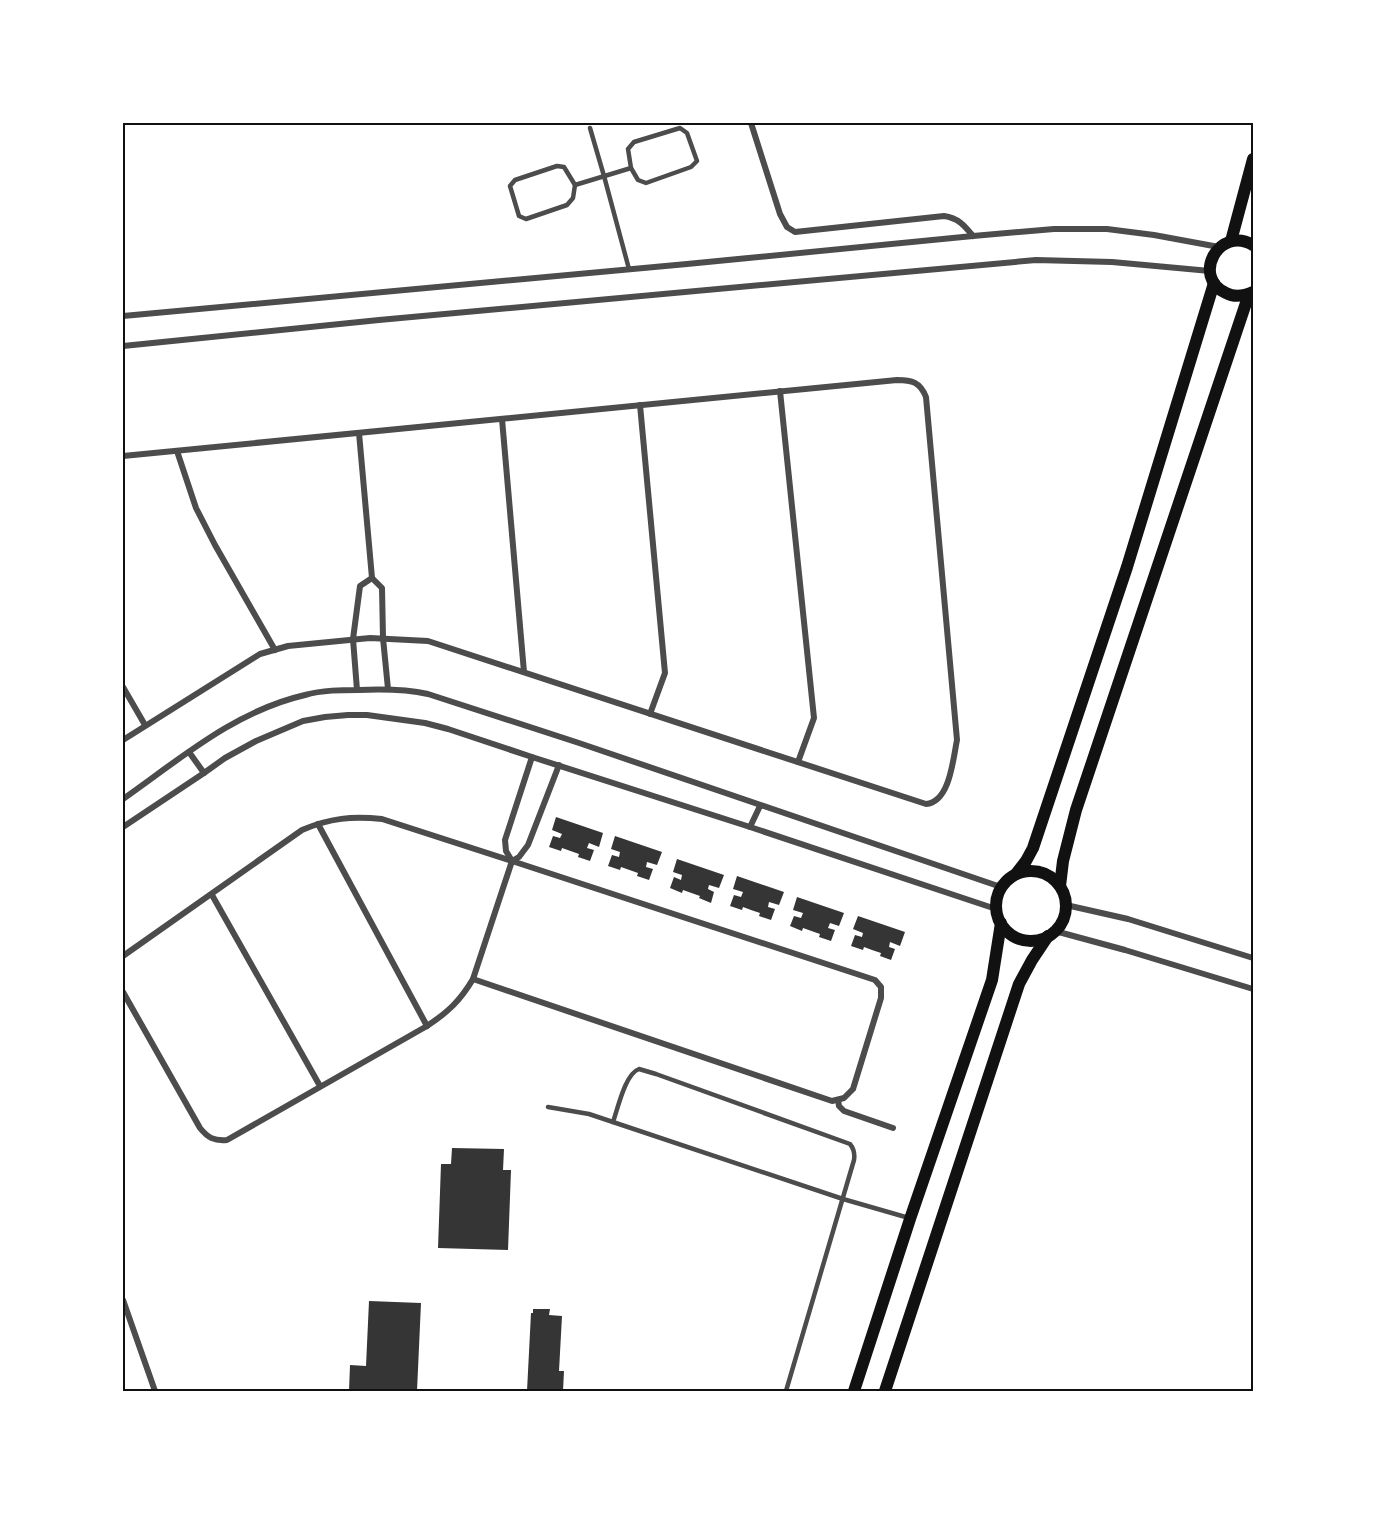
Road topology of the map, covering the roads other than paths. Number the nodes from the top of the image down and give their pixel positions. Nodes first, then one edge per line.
1 (751, 123) edge
2 (590, 128) dead end
3 (1253, 159) edge
4 (631, 168) junction
5 (604, 176) junction
6 (575, 185) junction
7 (973, 236) junction
8 (1225, 244) junction
9 (1253, 245) edge
10 (629, 269) junction
11 (1212, 277) junction
12 (1251, 293) edge
13 (123, 316) edge
14 (123, 346) edge
15 (780, 391) junction
16 (640, 405) junction
17 (502, 419) junction
18 (359, 433) junction
19 (177, 451) junction
20 (123, 456) edge
21 (372, 578) junction
22 (383, 638) junction
23 (353, 639) junction
24 (274, 650) junction
25 (524, 672) junction
26 (123, 687) edge
27 (388, 689) junction
28 (357, 690) junction
29 (650, 714) junction
30 (145, 726) junction
31 (123, 740) edge
32 (189, 752) junction
33 (532, 757) junction
34 (798, 762) junction
35 (559, 765) junction
36 (204, 773) junction
37 (123, 799) edge
38 (760, 806) junction
39 (318, 824) junction
40 (123, 827) edge
41 (750, 827) junction
42 (512, 861) junction
43 (1016, 874) junction
44 (1060, 886) junction
45 (1001, 887) junction
46 (212, 894) junction
47 (1066, 905) junction
48 (996, 909) junction
49 (1001, 923) junction
50 (1052, 933) junction
51 (123, 956) edge
52 (1253, 958) edge
53 (473, 980) junction
54 (1253, 989) edge
55 (123, 992) edge
56 (427, 1026) junction
57 (320, 1086) junction
58 (838, 1100) junction
59 (548, 1107) dead end
60 (613, 1122) junction
61 (893, 1128) dead end
62 (843, 1199) junction
63 (910, 1219) junction
64 (123, 1300) edge
65 (154, 1391) edge
66 (786, 1391) edge
67 (854, 1391) edge
68 (885, 1391) edge

1 - 7 street
2 - 5 lane
3 - 8 main road
4 - 4 lane
4 - 5 lane
5 - 6 lane
5 - 10 lane
6 - 6 lane
7 - 8 street
7 - 10 street
8 - 9 main road
8 - 11 main road
10 - 13 street
11 - 12 main road
11 - 14 street
11 - 43 main road
12 - 44 main road
15 - 16 street
15 - 34 street
15 - 34 street
16 - 17 street
16 - 29 street
17 - 18 street
17 - 25 street
18 - 19 street
18 - 21 street
19 - 20 street
19 - 24 street
21 - 22 street
21 - 23 street
22 - 23 street
22 - 25 street
22 - 27 street
23 - 24 street
23 - 28 street
24 - 30 street
25 - 29 street
26 - 30 street
27 - 28 street
27 - 38 street
28 - 32 street
29 - 34 street
30 - 31 street
32 - 36 street
32 - 37 street
33 - 35 street
33 - 36 street
33 - 42 street
35 - 41 street
35 - 42 street
36 - 40 street
38 - 41 street
38 - 45 street
39 - 42 street
39 - 46 street
39 - 56 street
41 - 48 street
42 - 53 street
42 - 58 street
43 - 44 main road
43 - 45 main road
44 - 47 main road
45 - 48 main road
46 - 51 street
46 - 57 street
47 - 50 main road
47 - 52 street
48 - 49 main road
49 - 50 main road
49 - 63 main road
50 - 54 street
50 - 68 main road
53 - 56 street
53 - 58 street
55 - 57 street
56 - 57 street
58 - 61 street
59 - 60 lane
60 - 62 lane
60 - 62 lane
62 - 63 lane
62 - 66 lane
63 - 67 main road
64 - 65 street

